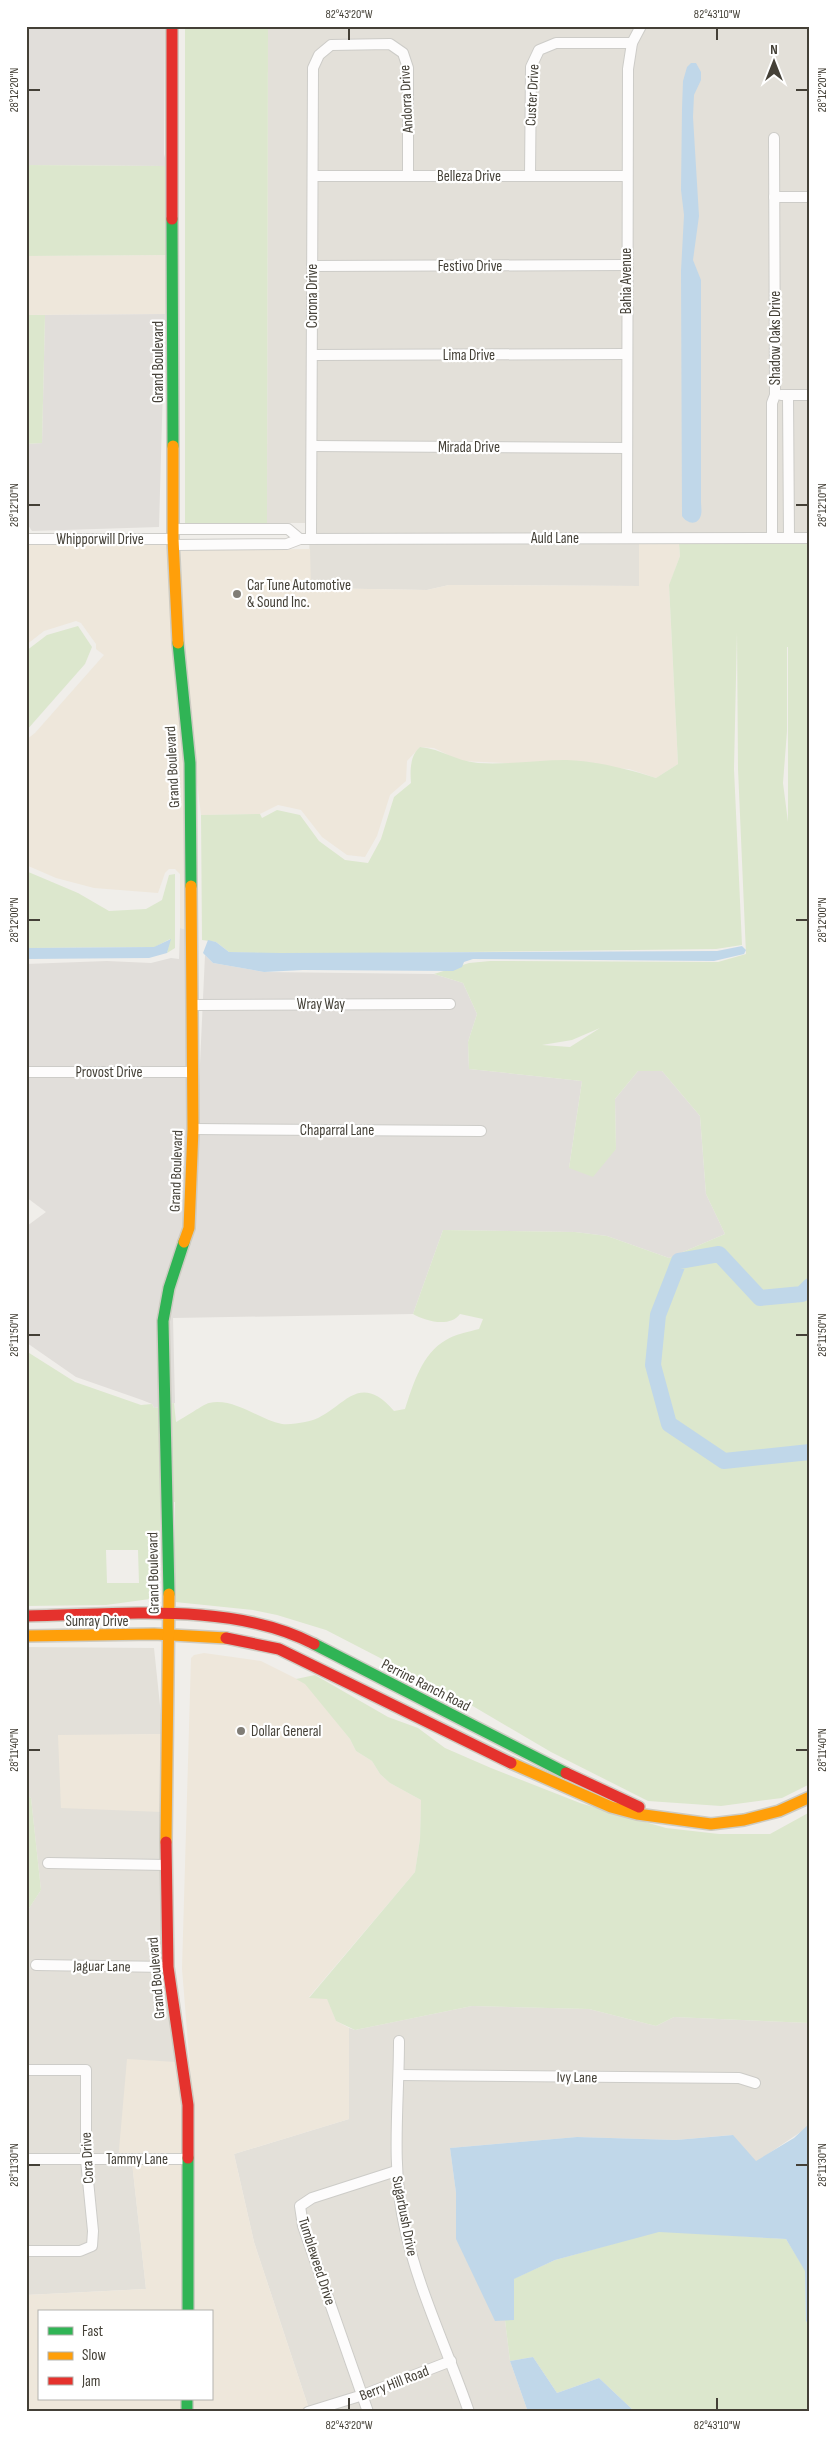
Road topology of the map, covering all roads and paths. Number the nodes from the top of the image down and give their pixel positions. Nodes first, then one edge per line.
1 (172, 26) edge
2 (641, 26) edge
3 (632, 43) junction
4 (319, 54) joint
5 (774, 138) dead end
6 (313, 176) junction
7 (408, 176) junction
8 (530, 176) junction
9 (626, 176) junction
10 (810, 197) edge
11 (774, 198) junction
12 (627, 265) junction
13 (312, 266) junction
14 (626, 354) junction
15 (312, 355) junction
16 (775, 395) junction
17 (788, 395) junction
18 (810, 395) edge
19 (312, 446) junction
20 (627, 448) junction
21 (174, 538) junction
22 (627, 538) junction
23 (772, 538) junction
24 (789, 538) junction
25 (810, 538) edge
26 (26, 539) edge
27 (300, 539) junction
28 (311, 539) junction
29 (450, 1004) dead end
30 (192, 1005) junction
31 (26, 1072) edge
32 (193, 1072) junction
33 (193, 1129) junction
34 (481, 1130) dead end
35 (26, 1616) edge
36 (168, 1616) junction
37 (168, 1635) junction
38 (26, 1636) edge
39 (810, 1797) edge
40 (660, 1816) junction
41 (48, 1863) dead end
42 (166, 1865) junction
43 (36, 1965) dead end
44 (168, 1967) junction
45 (399, 2041) dead end
46 (26, 2070) edge
47 (399, 2075) junction
48 (755, 2083) dead end
49 (26, 2159) edge
50 (188, 2159) junction
51 (86, 2160) junction
52 (396, 2171) junction
53 (26, 2251) edge
54 (188, 2310) edge
55 (451, 2360) junction
56 (363, 2395) junction
57 (308, 2412) edge
58 (368, 2412) edge
59 (469, 2412) edge

1 - 21 street, Grand Boulevard
2 - 3 street, Bahia Avenue
3 - 8 street, Custer Drive
3 - 9 street, Bahia Avenue
4 - 6 street, Corona Drive
4 - 7 street, Andorra Drive
5 - 11 street, Shadow Oaks Drive
6 - 7 street, Belleza Drive
6 - 13 street, Corona Drive
7 - 8 street, Belleza Drive
8 - 9 street, Belleza Drive
9 - 12 street, Bahia Avenue
10 - 11 street
11 - 16 street, Shadow Oaks Drive
12 - 13 street, Festivo Drive
12 - 14 street, Bahia Avenue
13 - 15 street, Corona Drive
14 - 15 street, Lima Drive
14 - 20 street, Bahia Avenue
15 - 19 street, Corona Drive
16 - 17 street
16 - 23 street, Shadow Oaks Drive
17 - 18 street
17 - 24 street, Shadow Oaks Drive
19 - 20 street, Mirada Drive
19 - 28 street, Corona Drive
20 - 22 street, Bahia Avenue
21 - 26 street, Whipporwill Drive
21 - 27 street, Auld Lane
21 - 27 street, Auld Lane
21 - 30 street, Grand Boulevard
22 - 23 street, Auld Lane
22 - 28 street, Auld Lane
23 - 24 street, Auld Lane
24 - 25 street, Auld Lane
27 - 28 street, Auld Lane
29 - 30 street, Wray Way
30 - 32 street, Grand Boulevard
31 - 32 street, Provost Drive
32 - 33 street, Grand Boulevard
33 - 34 street, Chaparral Lane
33 - 36 street, Grand Boulevard
35 - 36 street, Sunray Drive
36 - 37 street, Grand Boulevard
36 - 40 street, Perrine Ranch Road
37 - 38 street, Sunray Drive
37 - 40 street, Perrine Ranch Road
37 - 42 street, Grand Boulevard
39 - 40 street, Perrine Ranch Road
41 - 42 street
42 - 44 street, Grand Boulevard
43 - 44 street, Jaguar Lane
44 - 50 street, Grand Boulevard
45 - 47 street, Sugarbush Drive
46 - 51 street, Cora Drive
47 - 48 street, Ivy Lane
47 - 52 street, Sugarbush Drive
49 - 51 street, Tammy Lane
50 - 51 street, Tammy Lane
50 - 54 street, Grand Boulevard
51 - 53 street, Cora Drive
52 - 55 street, Sugarbush Drive
52 - 56 street, Tumbleweed Drive
55 - 56 street, Berry Hill Road
55 - 59 street, Sugarbush Drive
56 - 57 street, Berry Hill Road
56 - 58 street, Tumbleweed Drive

